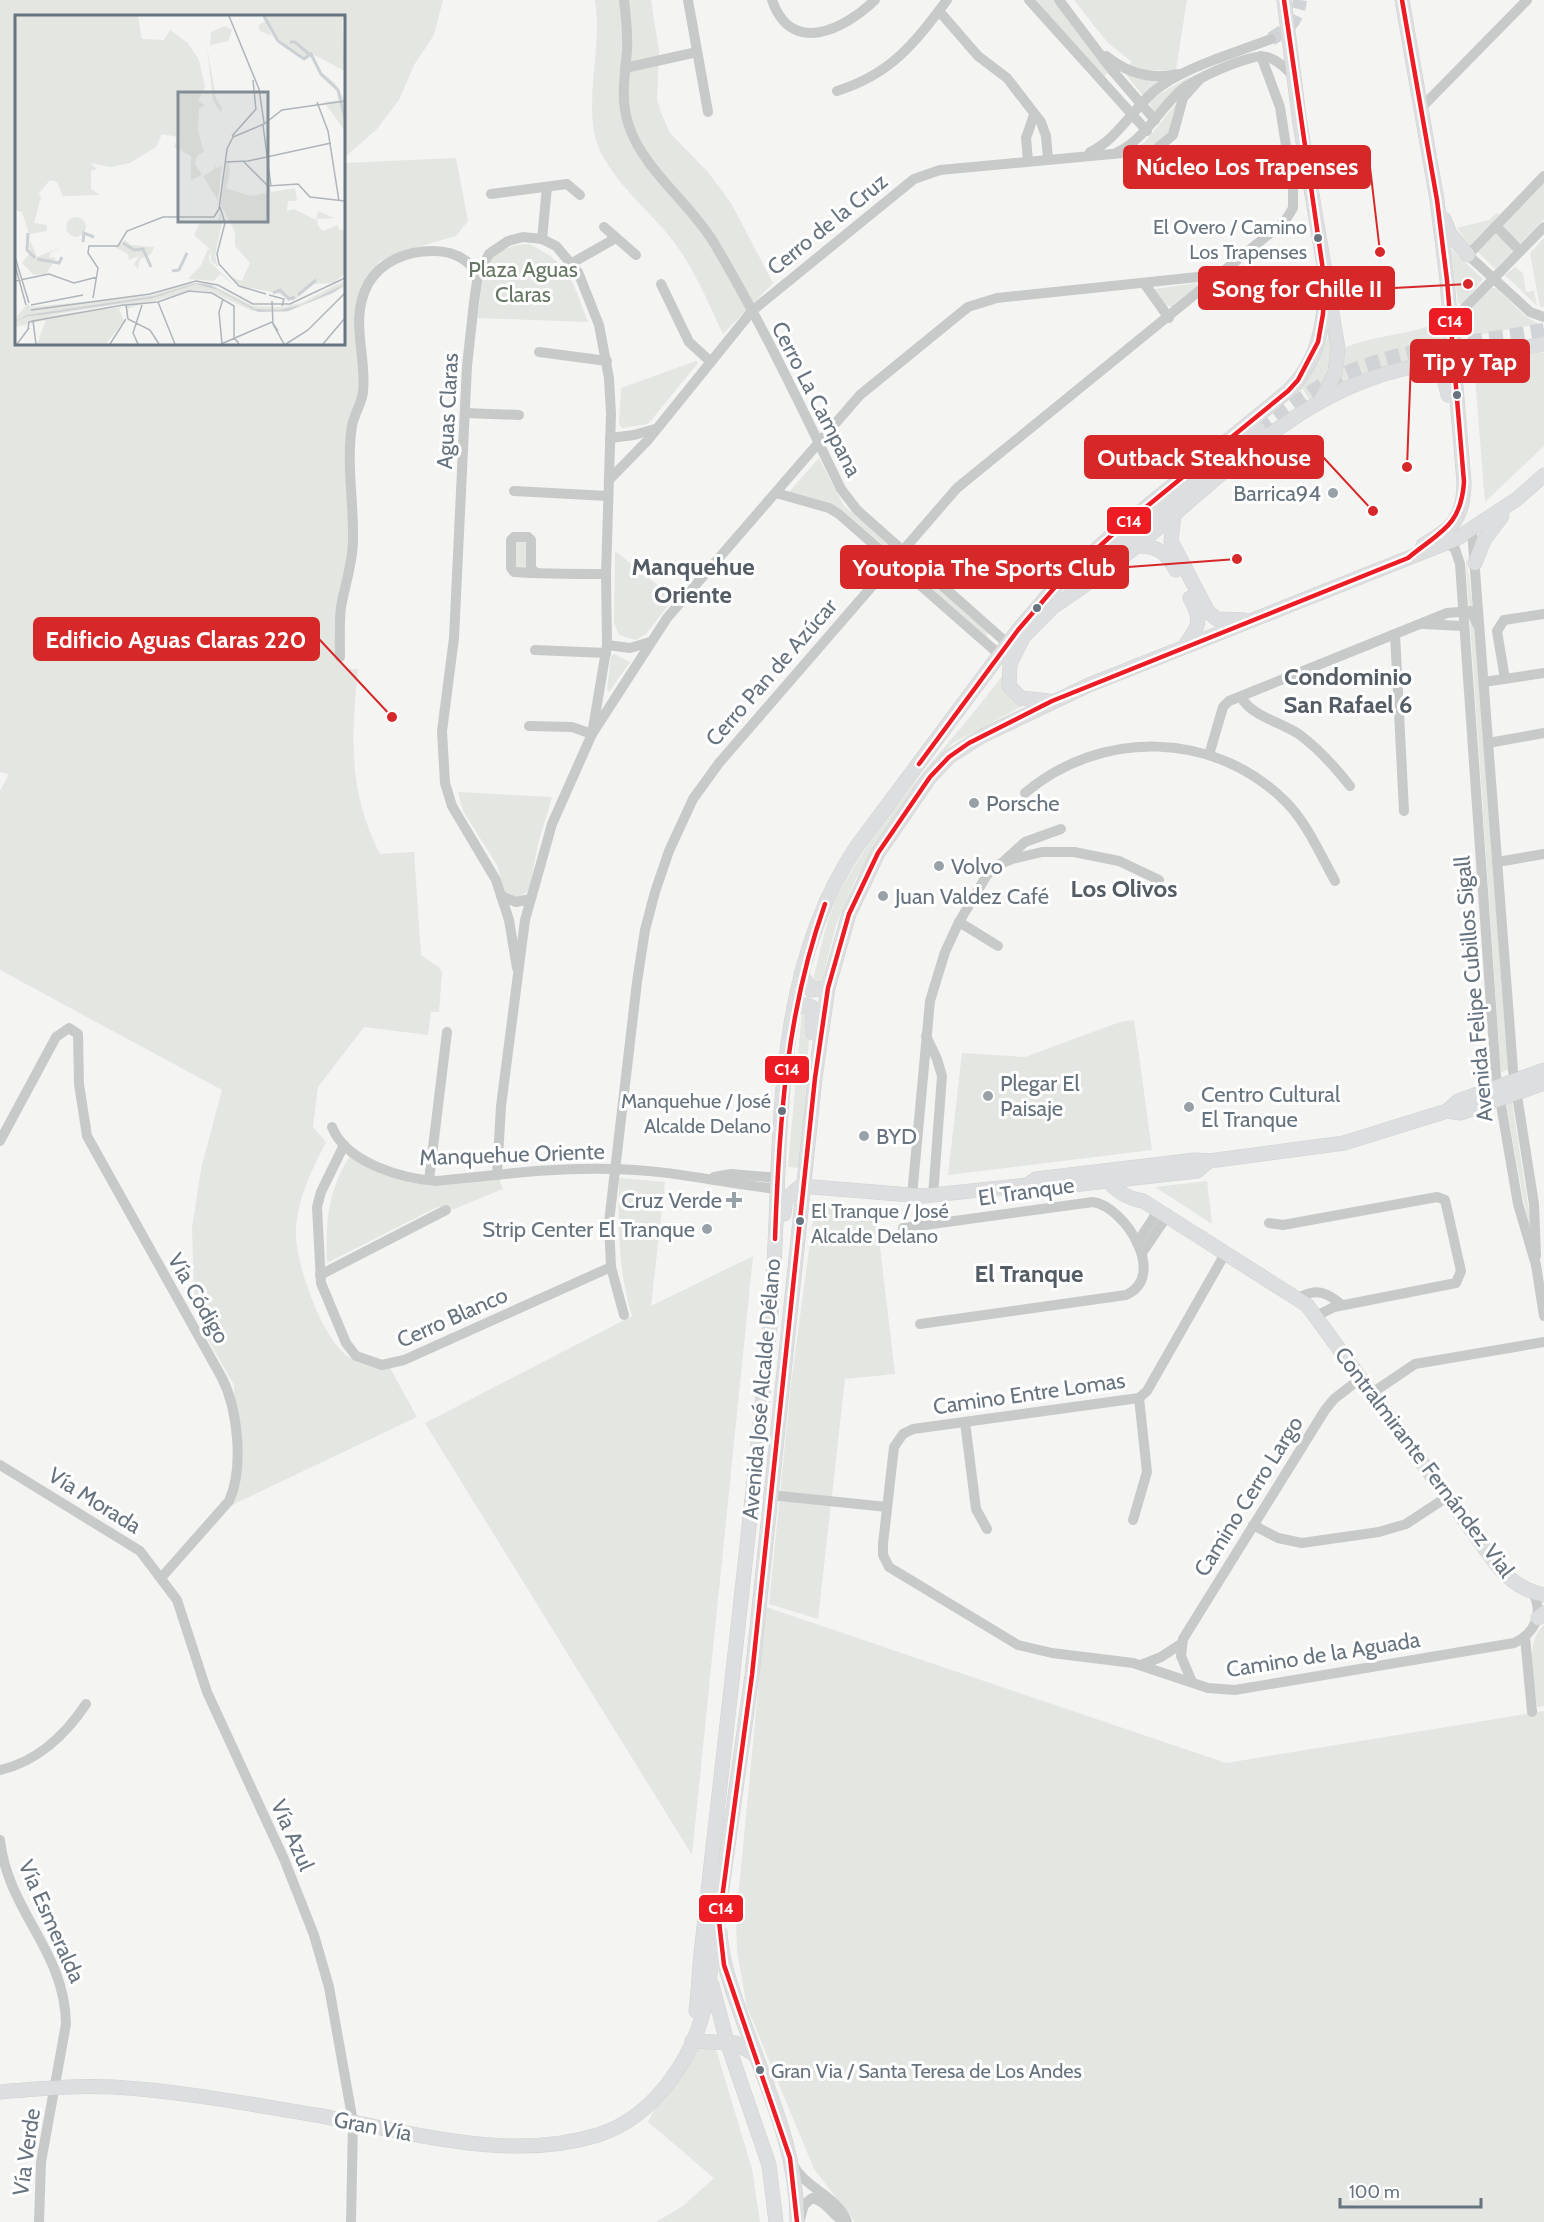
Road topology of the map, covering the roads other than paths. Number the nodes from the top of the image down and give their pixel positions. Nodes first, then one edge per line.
1 (624, 0) edge
2 (688, 0) edge
3 (772, 0) edge
4 (875, 0) edge
5 (947, 0) edge
6 (1029, 0) edge
7 (1059, 0) edge
8 (1284, 0) edge
9 (1402, 0) edge
10 (1527, 0) edge
11 (939, 11) junction
12 (1271, 39) tunnel mouth
13 (1099, 50) junction
14 (697, 52) junction
15 (1261, 56) junction
16 (626, 68) junction
17 (1190, 71) junction
18 (1293, 76) junction
19 (1200, 79) junction
20 (1417, 84) junction
21 (1441, 88) junction
22 (837, 91) dead end
23 (1141, 104) junction
24 (1421, 108) junction
25 (708, 112) dead end
26 (1131, 113) junction
27 (1034, 115) junction
28 (1155, 120) junction
29 (1147, 131) junction
30 (1116, 153) junction
31 (1081, 155) junction
32 (1048, 159) junction
33 (1028, 161) junction
34 (1544, 176) edge
35 (547, 187) junction
36 (491, 194) dead end
37 (580, 195) dead end
38 (1437, 200) junction
39 (1496, 226) junction
40 (1544, 226) edge
41 (604, 227) dead end
42 (616, 238) junction
43 (542, 239) junction
44 (1521, 251) junction
45 (636, 255) dead end
46 (1468, 255) junction
47 (572, 263) junction
48 (478, 275) junction
49 (1218, 275) junction
50 (1494, 278) junction
51 (1144, 283) junction
52 (661, 284) dead end
53 (1325, 284) junction
54 (752, 311) junction
55 (1544, 317) edge
56 (1168, 318) junction
57 (1452, 321) junction
58 (1544, 344) edge
59 (539, 352) dead end
60 (1454, 360) junction
61 (607, 361) junction
62 (711, 362) junction
63 (1320, 402) junction
64 (466, 413) junction
65 (519, 415) dead end
66 (655, 429) junction
67 (1259, 430) tunnel mouth
68 (610, 438) junction
69 (818, 443) junction
70 (1461, 452) junction
71 (1544, 475) edge
72 (609, 480) junction
73 (1464, 482) junction
74 (514, 491) dead end
75 (776, 493) junction
76 (608, 496) junction
77 (1517, 499) junction
78 (1174, 515) junction
79 (1472, 531) junction
80 (1447, 543) junction
81 (1137, 546) junction
82 (904, 550) junction
83 (1408, 558) junction
84 (893, 562) junction
85 (1475, 563) junction
86 (536, 573) dead end
87 (606, 574) junction
88 (1050, 609) junction
89 (1462, 610) junction
90 (1544, 614) edge
91 (1250, 620) junction
92 (1419, 624) junction
93 (1463, 626) junction
94 (1480, 629) junction
95 (1395, 634) junction
96 (1023, 638) junction
97 (650, 642) junction
98 (1184, 647) junction
99 (630, 648) junction
100 (606, 649) junction
101 (535, 650) dead end
102 (1005, 650) junction
103 (340, 657) dead end
104 (635, 664) junction
105 (1544, 673) edge
106 (1505, 679) junction
107 (1484, 682) junction
108 (601, 691) junction
109 (614, 697) junction
110 (1242, 697) junction
111 (1052, 701) junction
112 (529, 726) dead end
113 (1544, 733) edge
114 (592, 734) junction
115 (1488, 743) junction
116 (1209, 755) junction
117 (1350, 786) dead end
118 (1025, 794) dead end
119 (1404, 811) dead end
120 (1061, 829) dead end
121 (1544, 854) edge
122 (1004, 861) junction
123 (1497, 862) junction
124 (1159, 880) dead end
125 (1335, 881) dead end
126 (501, 896) junction
127 (530, 899) junction
128 (959, 922) junction
129 (998, 946) dead end
130 (517, 968) junction
131 (1489, 971) junction
132 (801, 974) junction
133 (828, 988) junction
134 (794, 1007) junction
135 (1508, 1008) junction
136 (447, 1032) dead end
137 (926, 1036) junction
138 (1544, 1070) edge
139 (815, 1078) junction
140 (1544, 1083) edge
141 (1515, 1087) junction
142 (1498, 1093) junction
143 (332, 1127) dead end
144 (0, 1142) edge
145 (916, 1142) junction
146 (936, 1143) junction
147 (344, 1144) junction
148 (1209, 1161) junction
149 (616, 1169) junction
150 (496, 1175) junction
151 (1111, 1175) junction
152 (1150, 1176) junction
153 (429, 1180) junction
154 (777, 1184) junction
155 (805, 1186) junction
156 (912, 1196) junction
157 (933, 1196) junction
158 (1153, 1208) junction
159 (446, 1210) dead end
160 (1269, 1223) dead end
161 (903, 1228) dead end
162 (1140, 1248) junction
163 (1226, 1252) junction
164 (1536, 1265) junction
165 (611, 1267) junction
166 (320, 1275) junction
167 (773, 1284) junction
168 (1299, 1298) junction
169 (1342, 1305) junction
170 (624, 1316) dead end
171 (1316, 1316) junction
172 (1544, 1316) edge
173 (920, 1324) dead end
174 (1544, 1342) edge
175 (1361, 1378) junction
176 (1372, 1393) junction
177 (1139, 1398) junction
178 (965, 1422) junction
179 (0, 1465) edge
180 (770, 1495) junction
181 (1447, 1497) junction
182 (887, 1507) junction
183 (1132, 1520) dead end
184 (1253, 1525) junction
185 (987, 1529) dead end
186 (162, 1578) junction
187 (1538, 1594) edge
188 (1541, 1615) edge
189 (1525, 1637) junction
190 (1181, 1644) junction
191 (1141, 1665) junction
192 (1192, 1682) junction
193 (86, 1704) dead end
194 (1532, 1712) dead end
195 (0, 1770) edge
196 (0, 1840) edge
197 (719, 1921) junction
198 (705, 1930) junction
199 (710, 1976) junction
200 (694, 2036) junction
201 (728, 2042) junction
202 (754, 2054) junction
203 (55, 2088) junction
204 (0, 2092) edge
205 (745, 2092) junction
206 (353, 2122) junction
207 (790, 2158) junction
208 (796, 2194) junction
209 (823, 2203) junction
210 (39, 2222) edge
211 (351, 2222) edge
212 (776, 2222) edge
213 (798, 2222) edge
214 (846, 2222) edge

1 - 16 street, Cerro La Campana
2 - 14 street
3 - 4 street
5 - 11 street
6 - 26 street
7 - 13 street
8 - 18 main road
9 - 20 main road
10 - 21 street
11 - 22 street
11 - 27 street
12 - 17 street, Cerro de la Cruz
13 - 17 street
13 - 23 street
14 - 16 street
14 - 25 street
15 - 18 street
15 - 19 street
15 - 49 street, Cerro Pan de Azúcar
16 - 54 street, Cerro La Campana
17 - 23 street, Cerro de la Cruz
18 - 53 main road
19 - 28 street
19 - 30 street, Cerro de la Cruz
20 - 21 street
20 - 24 main road
21 - 24 street
23 - 26 street, Cerro de la Cruz
23 - 28 street
24 - 38 main road
26 - 29 street
26 - 31 street, Cerro de la Cruz
27 - 32 street
27 - 33 street
28 - 29 street
29 - 30 street
30 - 31 street, Cerro de la Cruz
31 - 32 street, Cerro de la Cruz
32 - 33 street, Cerro de la Cruz
33 - 54 street, Cerro de la Cruz
34 - 39 street
35 - 36 street
35 - 37 street
35 - 43 street
38 - 46 main road
38 - 57 main road
39 - 44 street
39 - 46 street
40 - 44 street
41 - 42 street
42 - 45 street
42 - 47 street
43 - 47 street
43 - 48 street, Aguas Claras
44 - 50 street
46 - 50 street
47 - 61 street
48 - 64 street, Aguas Claras
48 - 103 street
49 - 51 street
49 - 56 street, Cerro Pan de Azúcar
50 - 55 street
50 - 57 street
51 - 56 street
51 - 69 street
52 - 62 street
53 - 63 main road
53 - 102 main road, Avenida José Alcalde Délano
54 - 62 street, Cerro de la Cruz
54 - 69 street, Cerro La Campana
56 - 82 street, Cerro Pan de Azúcar
57 - 60 main road
58 - 60 main road
59 - 61 street
60 - 70 main road
61 - 68 street
62 - 66 street, Cerro de la Cruz
63 - 70 main road
63 - 78 main road
64 - 65 street
64 - 126 street, Aguas Claras
66 - 68 street
66 - 72 street, Cerro de la Cruz
67 - 88 main road, Avenida José Alcalde Délano
68 - 72 street
69 - 75 street
69 - 82 street, Cerro La Campana
70 - 73 main road
71 - 77 main road, Avenida José Alcalde Délano
72 - 76 street
73 - 79 main road
73 - 83 main road
74 - 76 street
75 - 84 street, Cerro La Campana
75 - 97 street
76 - 87 street
77 - 79 main road, Avenida José Alcalde Délano
77 - 85 main road
78 - 81 main road
78 - 91 main road
79 - 80 main road, Avenida José Alcalde Délano
79 - 85 street, Avenida Felipe Cubillos Sigall
80 - 83 main road, Avenida José Alcalde Délano
80 - 89 street, Avenida Felipe Cubillos Sigall
81 - 88 main road
81 - 98 main road
82 - 84 street, Cerro Pan de Azúcar
82 - 102 street, Cerro La Campana
83 - 91 main road, Avenida José Alcalde Délano
84 - 102 street, Cerro La Campana
84 - 149 street, Cerro Pan de Azúcar
85 - 94 street, Avenida Felipe Cubillos Sigall
86 - 87 street
87 - 100 street
88 - 96 main road, Avenida José Alcalde Délano
89 - 92 street
89 - 93 street, Avenida Felipe Cubillos Sigall
89 - 94 street
90 - 106 street
91 - 98 main road, Avenida José Alcalde Délano
92 - 93 street
92 - 95 street
93 - 131 street, Avenida Felipe Cubillos Sigall
94 - 107 street, Avenida Felipe Cubillos Sigall
95 - 110 street
95 - 119 street
96 - 102 main road, Avenida José Alcalde Délano
96 - 111 main road
97 - 99 street
97 - 104 street
98 - 111 main road, Avenida José Alcalde Délano
99 - 100 street
99 - 104 street
100 - 101 street
100 - 108 street
102 - 132 main road, Avenida José Alcalde Délano
104 - 109 street
105 - 106 street
106 - 107 street
107 - 115 street, Avenida Felipe Cubillos Sigall
108 - 109 street
108 - 114 street
109 - 114 street
110 - 116 street
110 - 117 street
111 - 133 main road, Avenida José Alcalde Délano
112 - 114 street
113 - 115 street
114 - 127 street
115 - 123 street, Avenida Felipe Cubillos Sigall
116 - 118 street
116 - 125 street
120 - 122 street
121 - 123 street, Avenida Felipe Cubillos Sigall
122 - 124 street
122 - 128 street
123 - 135 street, Avenida Felipe Cubillos Sigall
126 - 127 street
126 - 130 street, Aguas Claras
127 - 130 street
128 - 129 street
128 - 137 street
130 - 150 street
131 - 135 street
131 - 142 street, Avenida Felipe Cubillos Sigall
132 - 133 main road
132 - 134 main road, Avenida José Alcalde Délano
133 - 139 main road, Avenida José Alcalde Délano
134 - 139 main road
134 - 154 main road, Avenida José Alcalde Délano
135 - 141 street, Avenida Felipe Cubillos Sigall
136 - 153 street
137 - 145 street
137 - 146 street
138 - 141 main road
139 - 155 main road, Avenida José Alcalde Délano
140 - 141 main road
141 - 142 main road
141 - 164 street, Avenida Felipe Cubillos Sigall
142 - 148 main road
142 - 164 street, Avenida Felipe Cubillos Sigall
143 - 147 street, Manquehue Oriente
144 - 186 street, Vía Código
145 - 146 street
145 - 156 street
146 - 157 street
147 - 153 street, Manquehue Oriente
147 - 166 street, Cerro Blanco
148 - 151 main road
148 - 152 main road
149 - 150 street, Manquehue Oriente
149 - 154 street, Manquehue Oriente
149 - 165 street, Cerro Pan de Azúcar
150 - 153 street, Manquehue Oriente
151 - 152 main road
151 - 157 main road
151 - 158 main road, Contralmirante Fernández Vial
152 - 158 main road
154 - 167 main road, Avenida José Alcalde Délano
155 - 156 main road
155 - 167 main road
155 - 180 main road, Avenida José Alcalde Délano
156 - 157 main road
158 - 162 street
158 - 163 main road, Contralmirante Fernández Vial
159 - 166 street
160 - 169 street
161 - 162 street, El Tranque
162 - 173 street
163 - 168 main road, Contralmirante Fernández Vial
163 - 177 street, Camino Entre Lomas
164 - 172 street
165 - 166 street, Cerro Blanco
165 - 170 street, Cerro Pan de Azúcar
167 - 198 main road, Avenida José Alcalde Délano
168 - 169 street
168 - 171 main road, Contralmirante Fernández Vial
169 - 171 street
171 - 175 main road, Contralmirante Fernández Vial
174 - 176 street
175 - 176 main road, Contralmirante Fernández Vial
175 - 184 street, Camino Cerro Largo
176 - 181 main road, Contralmirante Fernández Vial
177 - 178 street, Camino Entre Lomas
177 - 183 street
178 - 182 street, Camino Entre Lomas
178 - 185 street
179 - 186 street, Vía Morada
180 - 182 street
180 - 197 main road, Avenida José Alcalde Délano
181 - 184 street
181 - 187 main road, Contralmirante Fernández Vial
182 - 191 street, Camino de la Aguada
184 - 190 street, Camino Cerro Largo
186 - 206 street, Vía Azul
187 - 188 street
188 - 189 street
189 - 192 street, Camino de la Aguada
189 - 194 street
190 - 191 street, Camino Cerro Largo
190 - 192 street
191 - 192 street, Camino de la Aguada
193 - 195 street
196 - 203 street, Vía Esmeralda
197 - 199 main road, Gran Vía
197 - 202 main road
198 - 199 main road
198 - 200 main road, Gran Vía
199 - 200 main road, Gran Vía
199 - 201 main road
200 - 201 main road
200 - 206 main road, Gran Vía
201 - 202 main road
201 - 205 main road
202 - 207 main road
203 - 204 main road, Gran Vía
203 - 206 main road, Gran Vía
203 - 210 street, Vía Verde
205 - 208 main road
205 - 212 main road
206 - 211 street, Vía Azul
207 - 208 main road
207 - 214 street
208 - 209 street
208 - 213 main road
209 - 213 street
209 - 214 street

